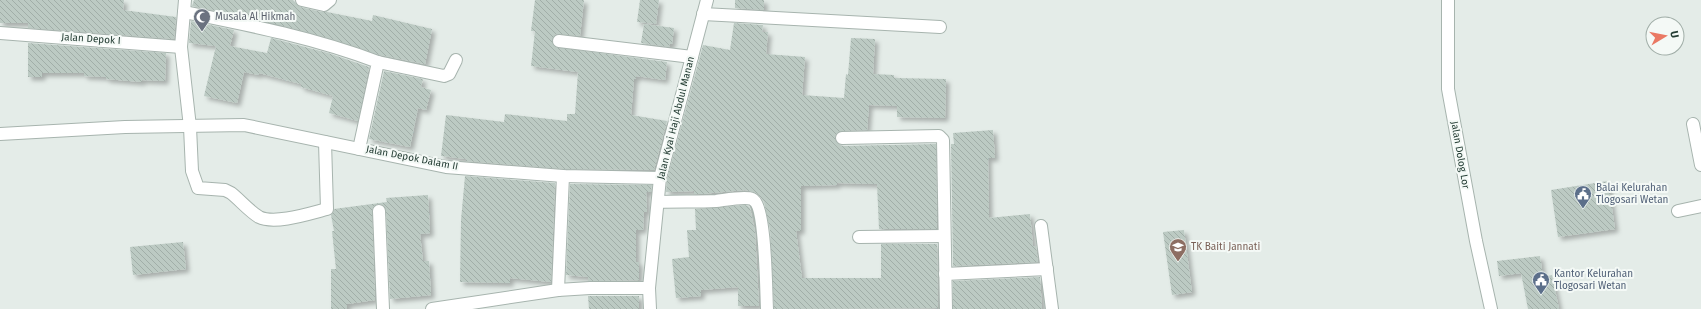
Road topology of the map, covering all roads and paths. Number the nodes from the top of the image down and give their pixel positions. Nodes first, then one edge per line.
1 (185, 0) edge
2 (302, 0) edge
3 (330, 0) edge
4 (707, 0) edge
5 (1448, 0) edge
6 (184, 12) junction
7 (703, 14) junction
8 (940, 28) dead end
9 (0, 33) edge
10 (559, 41) dead end
11 (181, 47) junction
12 (692, 57) junction
13 (456, 60) dead end
14 (378, 62) junction
15 (1693, 124) dead end
16 (190, 127) junction
17 (0, 134) edge
18 (842, 138) dead end
19 (325, 142) junction
20 (359, 148) junction
21 (1701, 165) edge
22 (562, 176) junction
23 (660, 178) junction
24 (658, 202) junction
25 (1701, 206) edge
26 (1678, 210) dead end
27 (379, 211) dead end
28 (1041, 226) dead end
29 (944, 236) junction
30 (859, 237) dead end
31 (1047, 269) junction
32 (945, 274) junction
33 (649, 288) junction
34 (558, 290) junction
35 (1052, 307) edge
36 (383, 309) edge
37 (432, 309) edge
38 (650, 309) edge
39 (767, 309) edge
40 (946, 309) edge
41 (1064, 309) edge
42 (1491, 309) edge

1 - 6 street
2 - 3 street
4 - 7 street, Jalan Kyai Haji Abdul Manan
5 - 42 street, Jalan Dolog Lor
6 - 11 street
6 - 14 street
7 - 8 street
7 - 12 street, Jalan Kyai Haji Abdul Manan
9 - 11 street, Jalan Depok I
10 - 12 street
11 - 16 street
12 - 23 street, Jalan Kyai Haji Abdul Manan
13 - 14 street
14 - 20 street
15 - 21 street
16 - 17 street, Jalan Depok Dalam II
16 - 19 street, Jalan Depok Dalam II
16 - 19 street
18 - 29 street
19 - 20 street, Jalan Depok Dalam II
20 - 22 street, Jalan Depok Dalam II
22 - 23 street, Jalan Depok Dalam II
22 - 34 street
23 - 24 street, Jalan Kyai Haji Abdul Manan
24 - 33 street, Jalan Kyai Haji Abdul Manan
24 - 39 street
25 - 26 street
27 - 36 street
28 - 31 street
29 - 30 street
29 - 32 street
31 - 32 street
31 - 35 street
32 - 40 street
33 - 34 street
33 - 38 street, Jalan Kyai Haji Abdul Manan
34 - 37 street
35 - 41 street

